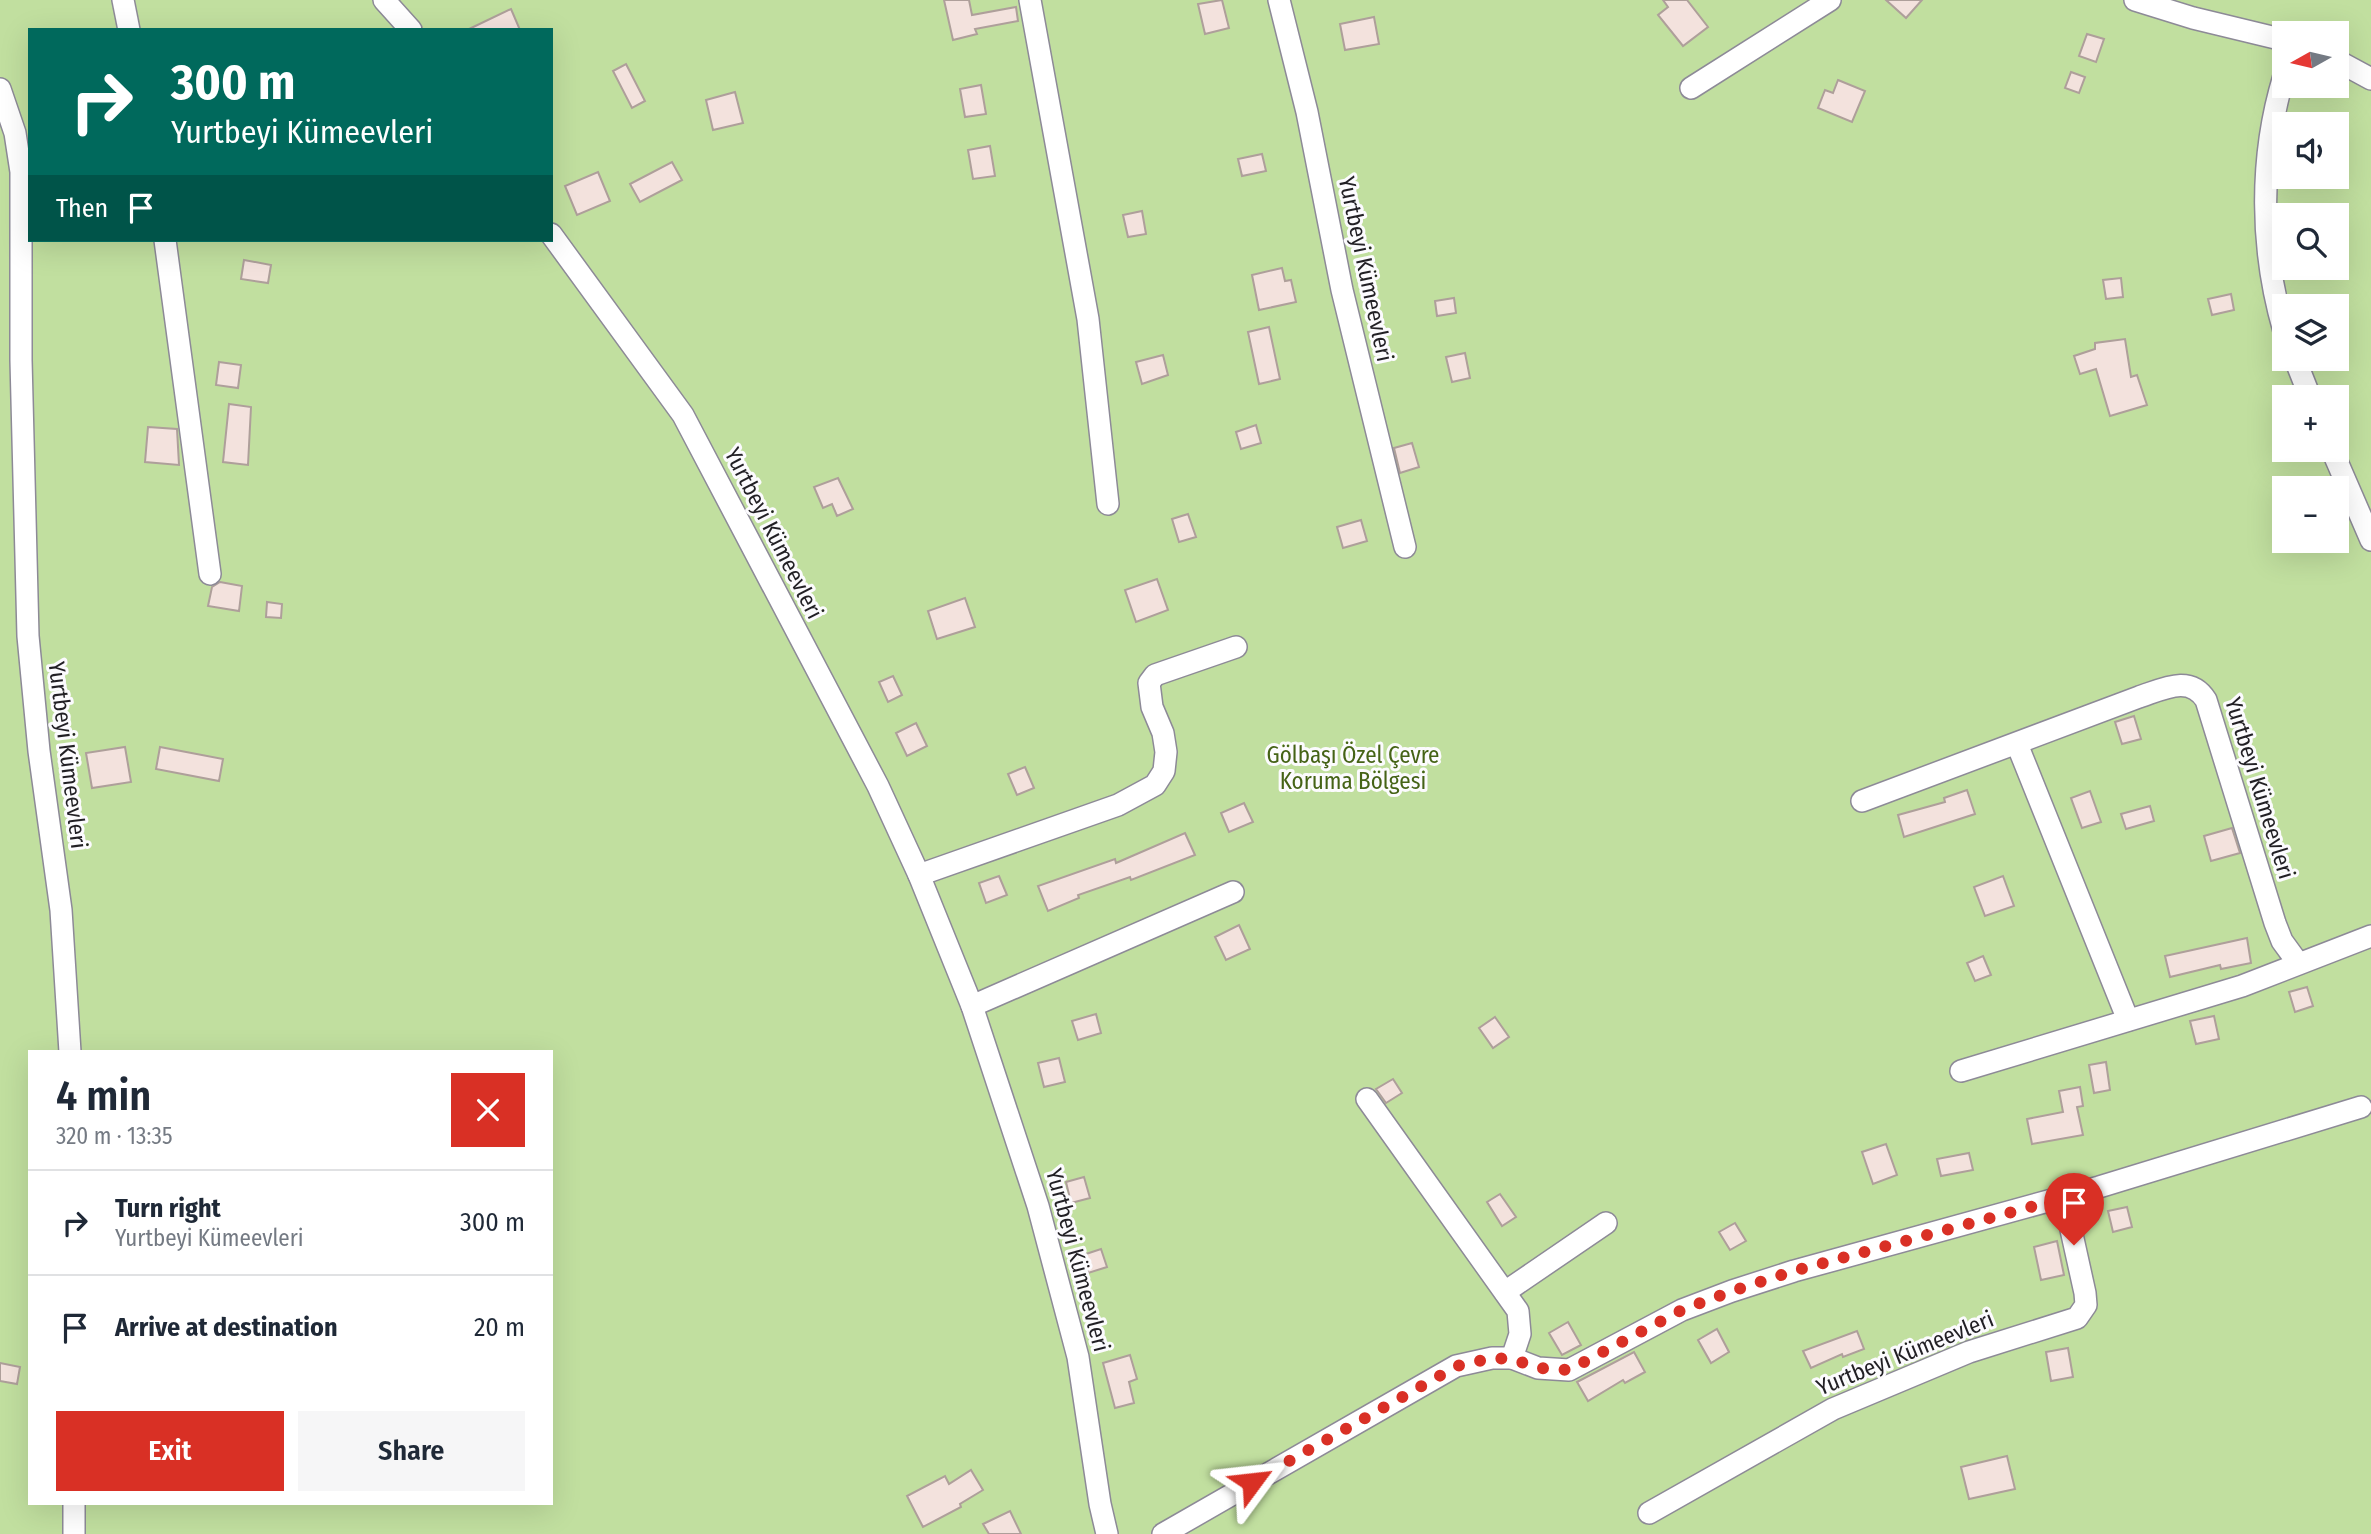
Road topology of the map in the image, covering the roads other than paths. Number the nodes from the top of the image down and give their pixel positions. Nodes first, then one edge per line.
1 (123, 0) edge
2 (384, 0) edge
3 (1030, 0) edge
4 (1279, 0) edge
5 (1830, 0) edge
6 (2136, 0) edge
7 (129, 28) edge
8 (409, 28) edge
9 (2272, 37) edge
10 (2349, 67) edge
11 (2371, 79) edge
12 (1691, 88) dead end
13 (0, 89) edge
14 (2278, 98) edge
15 (553, 237) edge
16 (165, 242) edge
17 (2276, 294) edge
18 (2337, 462) edge
19 (1108, 504) dead end
20 (2371, 540) edge
21 (1405, 547) dead end
22 (210, 574) dead end
23 (1236, 647) dead end
24 (2017, 744) junction
25 (1862, 802) dead end
26 (919, 875) junction
27 (1233, 892) dead end
28 (2371, 936) edge
29 (2298, 963) junction
30 (972, 1006) junction
31 (2128, 1020) junction
32 (70, 1050) edge
33 (1961, 1071) dead end
34 (1367, 1099) dead end
35 (2361, 1107) dead end
36 (2064, 1198) junction
37 (1606, 1223) dead end
38 (1506, 1292) junction
39 (1512, 1359) junction
40 (74, 1505) edge
41 (1649, 1513) dead end
42 (74, 1534) edge
43 (1107, 1534) edge
44 (1163, 1534) edge

1 - 7 street
2 - 8 street
3 - 19 street
4 - 21 street, Yurtbeyi Kümeevleri
5 - 12 street
6 - 9 street
10 - 11 street
13 - 32 street, Yurtbeyi Kümeevleri
14 - 17 street
15 - 26 street, Yurtbeyi Kümeevleri
16 - 22 street
18 - 20 street
23 - 26 street
24 - 25 street, Yurtbeyi Kümeevleri
24 - 29 street, Yurtbeyi Kümeevleri
24 - 31 street
26 - 30 street, Yurtbeyi Kümeevleri
27 - 30 street
28 - 29 street
29 - 31 street
30 - 43 street, Yurtbeyi Kümeevleri
31 - 33 street
34 - 38 street
35 - 36 street
36 - 39 street
36 - 41 street, Yurtbeyi Kümeevleri
37 - 38 street
38 - 39 street
39 - 44 street
40 - 42 street

